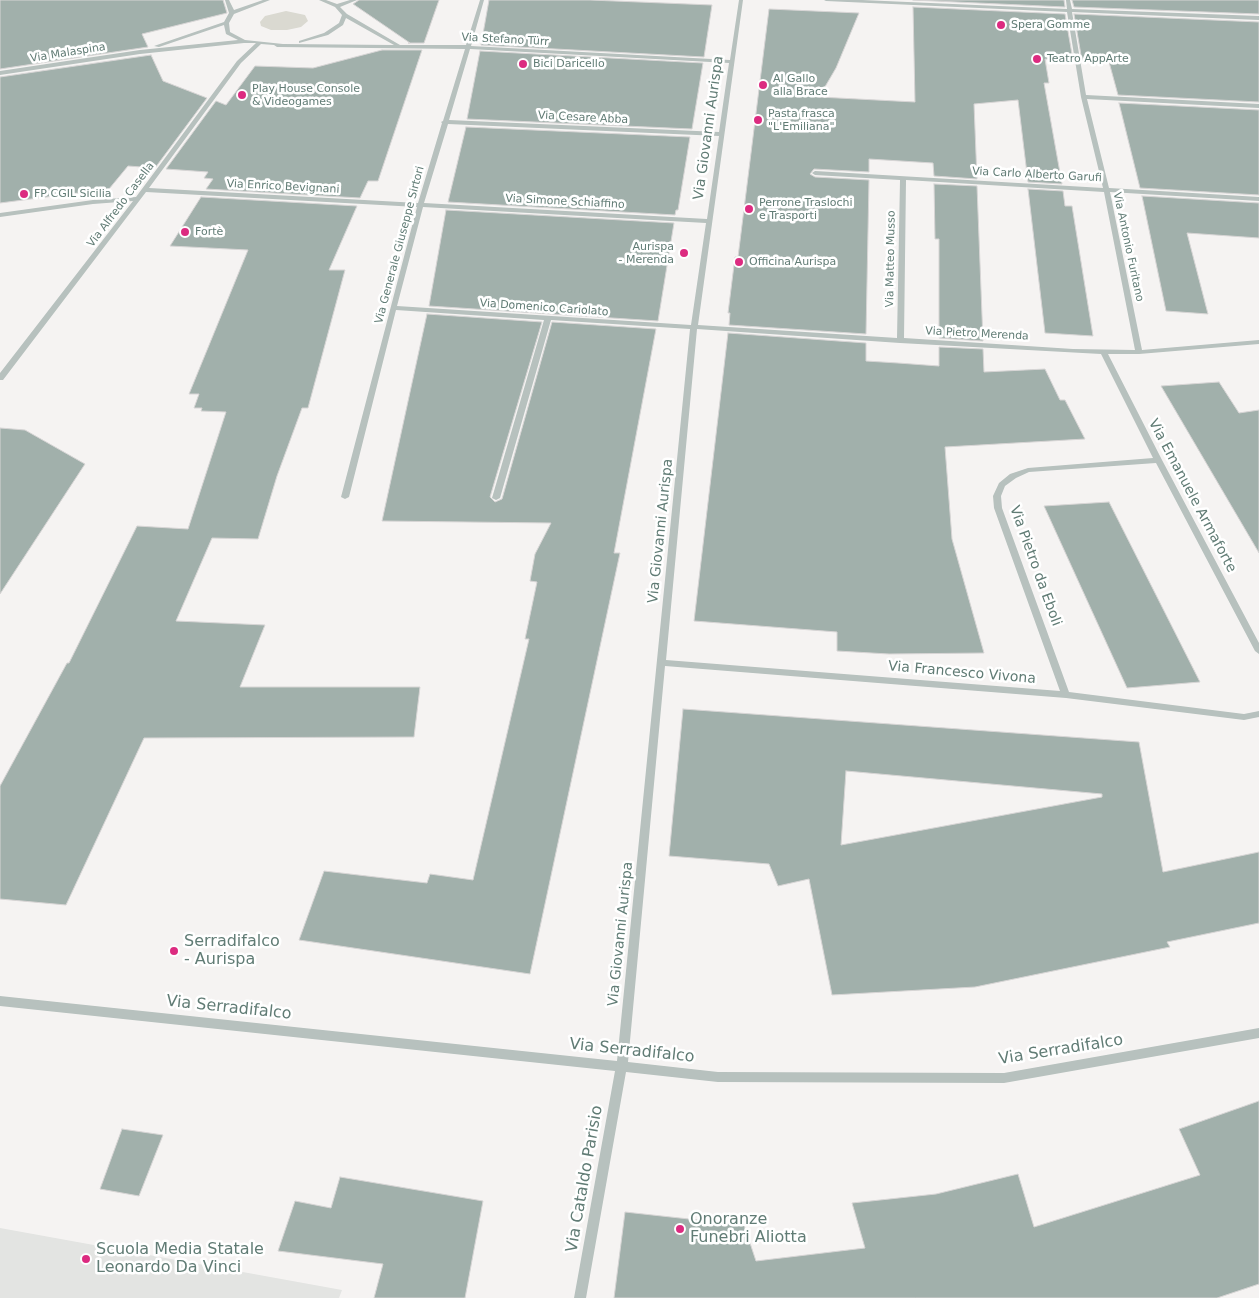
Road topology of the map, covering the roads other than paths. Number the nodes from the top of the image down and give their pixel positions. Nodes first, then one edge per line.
1 (227, 0) edge
2 (268, 0) edge
3 (322, 0) edge
4 (355, 0) edge
5 (482, 0) edge
6 (741, 0) edge
7 (826, 0) edge
8 (1068, 0) edge
9 (337, 6) junction
10 (1071, 11) junction
11 (232, 13) junction
12 (345, 15) junction
13 (1259, 18) edge
14 (226, 24) junction
15 (244, 41) junction
16 (258, 44) junction
17 (277, 45) junction
18 (398, 45) junction
19 (468, 48) junction
20 (140, 52) junction
21 (732, 62) junction
22 (0, 73) edge
23 (1084, 97) junction
24 (1259, 106) edge
25 (444, 122) junction
26 (722, 134) junction
27 (815, 173) dead end
28 (903, 178) junction
29 (1106, 189) junction
30 (145, 190) junction
31 (138, 199) junction
32 (1259, 199) edge
33 (420, 204) junction
34 (0, 215) edge
35 (709, 221) junction
36 (393, 308) junction
37 (548, 318) junction
38 (694, 328) junction
39 (900, 341) junction
40 (1259, 342) edge
41 (1104, 352) junction
42 (1139, 352) junction
43 (0, 378) edge
44 (1158, 460) junction
45 (344, 497) dead end
46 (496, 498) dead end
47 (1259, 651) edge
48 (662, 663) junction
49 (1066, 695) junction
50 (1259, 714) edge
51 (0, 1001) edge
52 (1259, 1033) edge
53 (622, 1066) junction
54 (580, 1298) edge

1 - 11 street
2 - 11 street
3 - 9 street
4 - 9 street
5 - 19 street, Via Generale Giuseppe Sirtori
6 - 21 street, Via Giovanni Aurispa
7 - 10 street
8 - 10 street, Via Antonio Furitano
9 - 12 street
10 - 13 street
10 - 23 street, Via Antonio Furitano
11 - 14 street
12 - 17 street
12 - 18 street
14 - 15 street
14 - 20 street
15 - 16 street
15 - 20 street
16 - 17 street
16 - 30 street, Via Alfredo Casella
17 - 18 street, Via Stefano Türr
18 - 19 street, Via Stefano Türr
19 - 21 street, Via Stefano Türr
19 - 25 street, Via Generale Giuseppe Sirtori
20 - 22 street, Via Malaspina
21 - 26 street, Via Giovanni Aurispa
23 - 24 street
23 - 29 street, Via Antonio Furitano
25 - 26 street, Via Cesare Abba
25 - 33 street, Via Generale Giuseppe Sirtori
26 - 35 street, Via Giovanni Aurispa
27 - 28 street, Via Carlo Alberto Garufi
28 - 29 street, Via Carlo Alberto Garufi
28 - 39 street, Via Matteo Musso
29 - 32 street, Via Carlo Alberto Garufi
29 - 42 street, Via Antonio Furitano
30 - 31 street, Via Alfredo Casella
30 - 33 street, Via Enrico Bevignani
31 - 34 street
31 - 43 street, Via Alfredo Casella
33 - 35 street, Via Simone Schiaffino
33 - 36 street, Via Generale Giuseppe Sirtori
35 - 38 street, Via Giovanni Aurispa
36 - 37 street, Via Domenico Cariolato
36 - 45 street, Via Generale Giuseppe Sirtori
37 - 38 street, Via Domenico Cariolato
37 - 46 street
38 - 39 street, Via Pietro Merenda
38 - 48 street, Via Giovanni Aurispa
39 - 41 street, Via Pietro Merenda
40 - 42 street, Via Pietro Merenda
41 - 42 street, Via Pietro Merenda
41 - 44 street, Via Emanuele Armaforte
44 - 47 street, Via Emanuele Armaforte
44 - 49 street, Via Pietro da Eboli
48 - 49 street, Via Francesco Vivona
48 - 53 street, Via Giovanni Aurispa
49 - 50 street, Via Francesco Vivona
51 - 53 street, Via Serradifalco
52 - 53 street, Via Serradifalco
53 - 54 street, Via Cataldo Parisio

